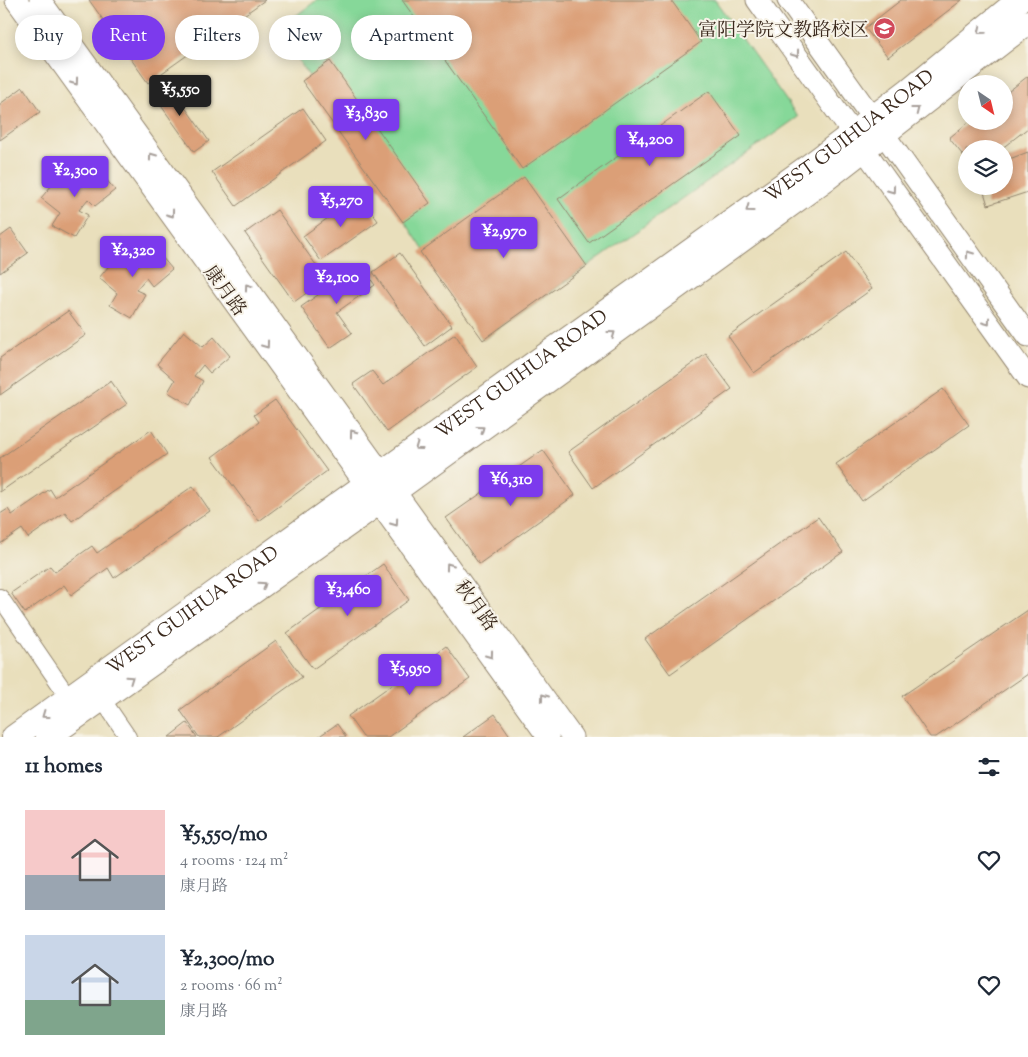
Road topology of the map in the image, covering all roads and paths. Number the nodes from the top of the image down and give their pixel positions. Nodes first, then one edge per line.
1 (16, 0) edge
2 (40, 0) edge
3 (757, 0) edge
4 (788, 0) edge
5 (1019, 0) edge
6 (1028, 22) edge
7 (879, 126) junction
8 (858, 142) junction
9 (1028, 336) edge
10 (1028, 378) edge
11 (381, 487) junction
12 (0, 597) edge
13 (69, 698) junction
14 (102, 699) junction
15 (14, 737) edge
16 (48, 737) edge
17 (128, 737) edge
18 (548, 737) edge
19 (572, 737) edge

1 -> 11 street, 康月路
11 -> 2 street, 康月路
3 -> 8 street
4 - 7 street
5 -> 7 main road, WEST GUIHUA ROAD
7 -> 6 main road, WEST GUIHUA ROAD
7 - 8 main road, WEST GUIHUA ROAD
9 -> 7 street
8 -> 10 street
8 - 11 main road, WEST GUIHUA ROAD
11 - 13 main road, WEST GUIHUA ROAD
14 -> 11 main road, WEST GUIHUA ROAD
11 -> 18 street, 秋月路
19 -> 11 street, 秋月路
12 - 13 street
13 -> 15 main road, WEST GUIHUA ROAD
14 - 16 main road, WEST GUIHUA ROAD
14 - 17 street

